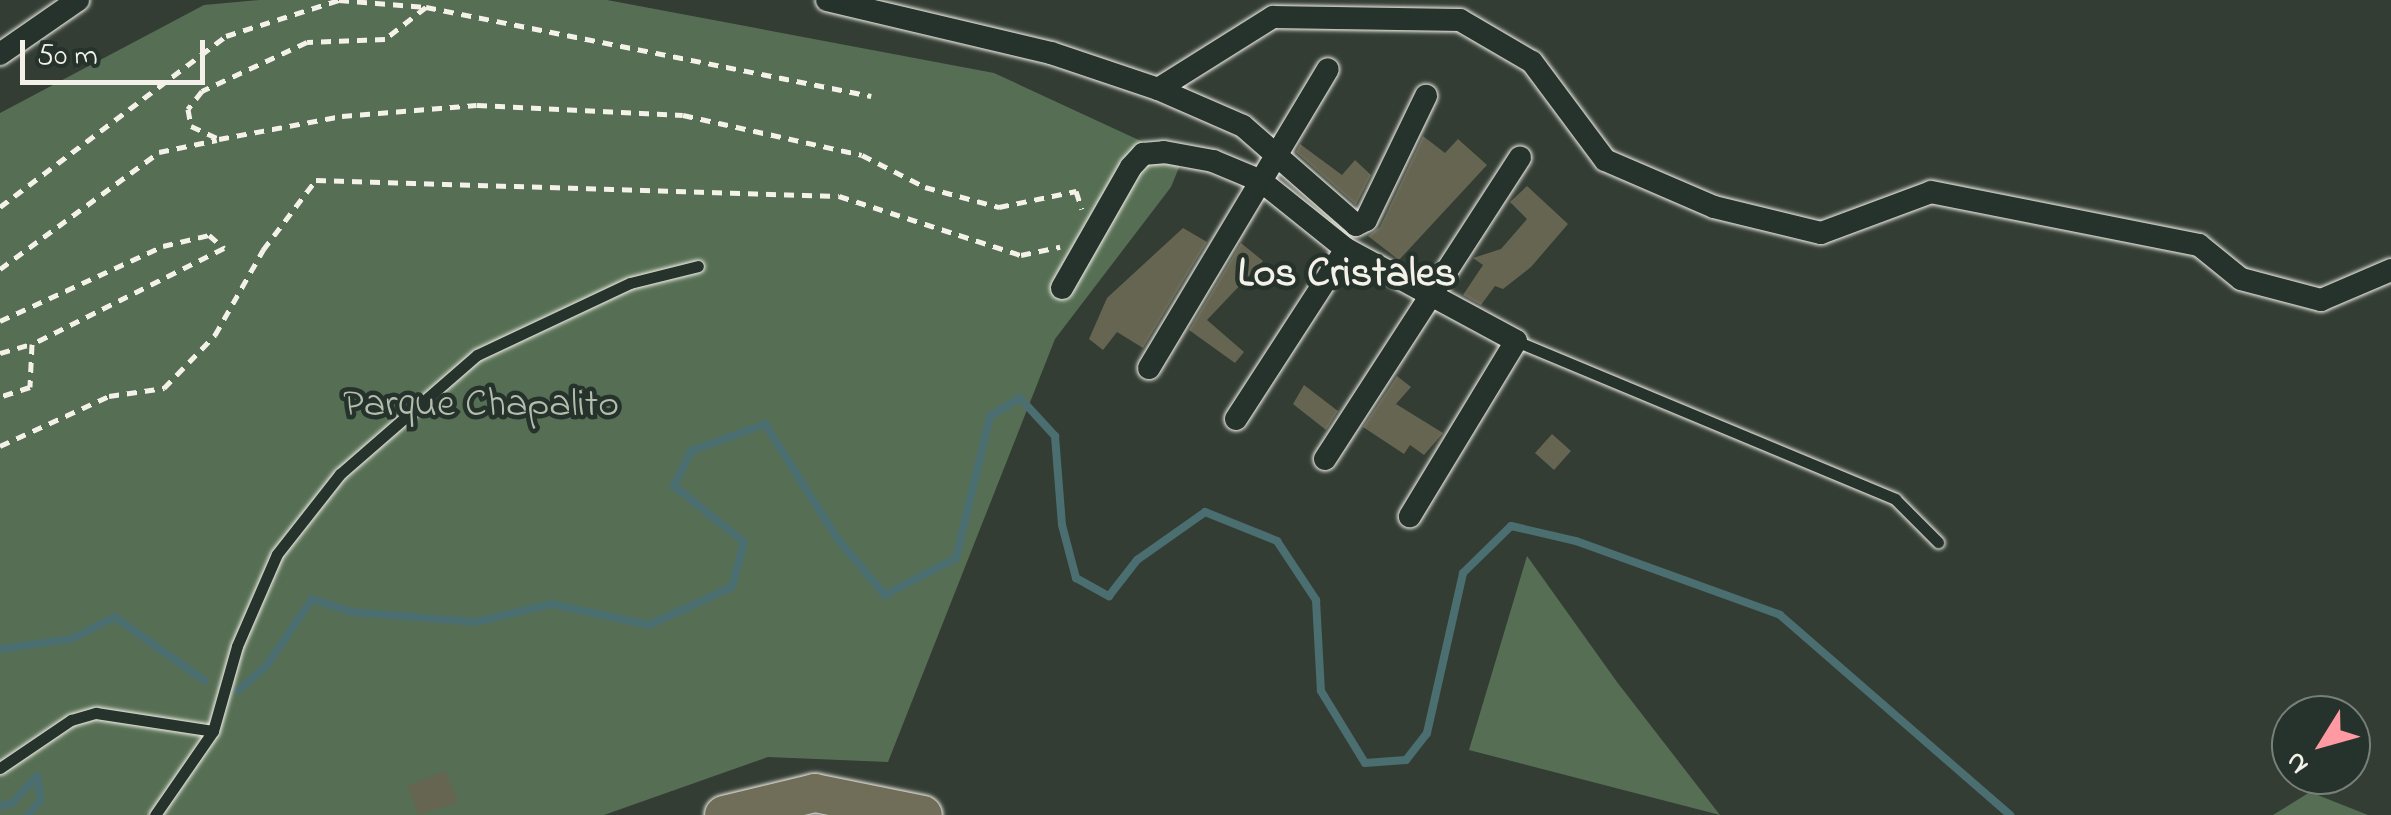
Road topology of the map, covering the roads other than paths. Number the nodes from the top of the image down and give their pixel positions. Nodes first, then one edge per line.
1 (78, 0) edge
2 (827, 0) edge
3 (0, 54) edge
4 (1328, 69) dead end
5 (1158, 89) junction
6 (1426, 96) dead end
7 (1276, 157) junction
8 (1520, 158) dead end
9 (1261, 181) junction
10 (1346, 249) junction
11 (698, 266) dead end
12 (2391, 270) edge
13 (1062, 288) dead end
14 (1431, 298) junction
15 (1516, 341) junction
16 (1149, 368) dead end
17 (1236, 418) dead end
18 (1325, 459) dead end
19 (1410, 516) dead end
20 (1938, 542) dead end
21 (212, 730) junction
22 (0, 768) edge
23 (155, 815) edge
24 (724, 815) edge
25 (923, 815) edge

1 - 3 street
2 - 5 street
4 - 7 street
5 - 7 street
5 - 12 street
6 - 7 street
7 - 9 street
8 - 14 street
9 - 10 street
9 - 13 street
9 - 16 street
10 - 14 street
10 - 17 street
11 - 21 lane
14 - 15 street
14 - 18 street
15 - 19 street
15 - 20 lane
21 - 22 lane
21 - 23 lane
24 - 25 main road

